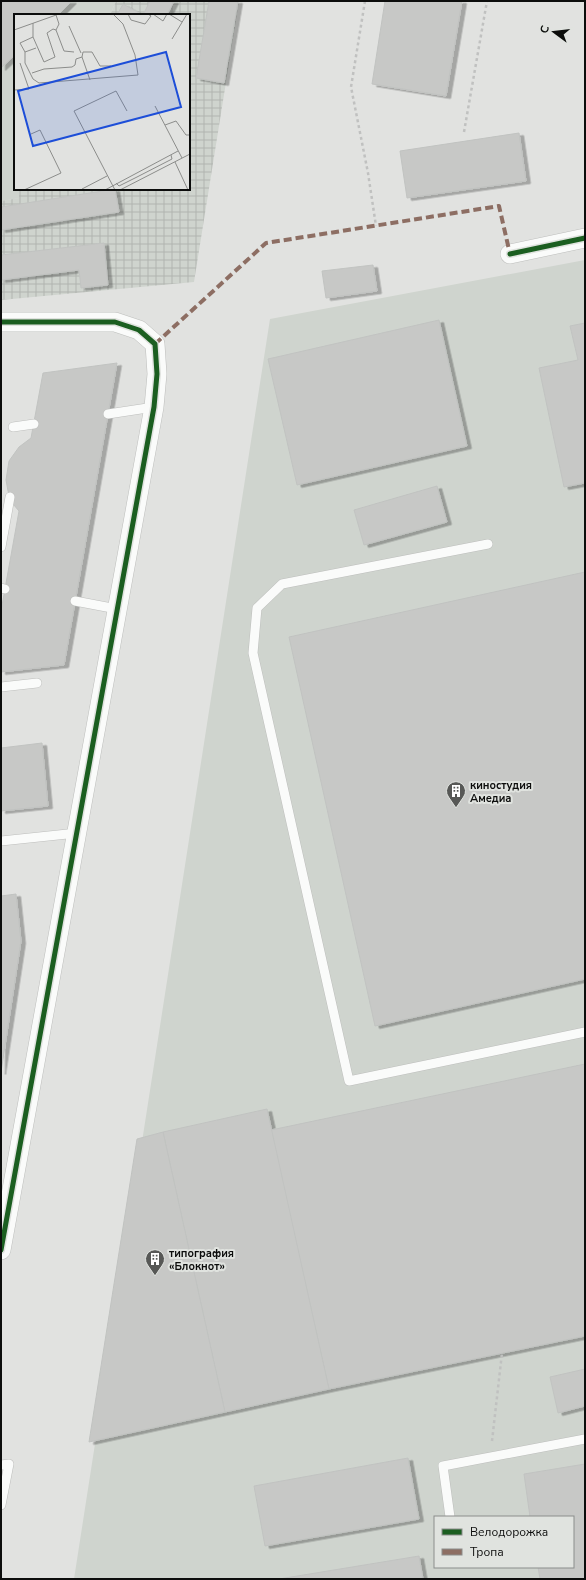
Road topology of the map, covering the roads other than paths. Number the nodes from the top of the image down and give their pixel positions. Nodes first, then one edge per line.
1 (585, 238) edge
2 (510, 254) dead end
3 (1, 322) edge
4 (154, 407) junction
5 (108, 414) dead end
6 (34, 424) dead end
7 (13, 427) dead end
8 (10, 497) dead end
9 (488, 544) dead end
10 (1, 548) edge
11 (75, 601) dead end
12 (118, 609) junction
13 (38, 683) dead end
14 (1, 687) edge
15 (77, 833) junction
16 (1, 841) edge
17 (585, 1032) edge
18 (1, 1250) edge
19 (585, 1439) edge
20 (1, 1465) edge
21 (1, 1505) edge
22 (450, 1516) edge

1 - 2 street
3 - 4 street
4 - 5 lane
4 - 12 street
6 - 7 lane
8 - 10 lane
9 - 17 lane
11 - 12 lane
12 - 15 street
13 - 14 lane
15 - 16 lane
15 - 18 street
19 - 22 lane
20 - 21 lane

